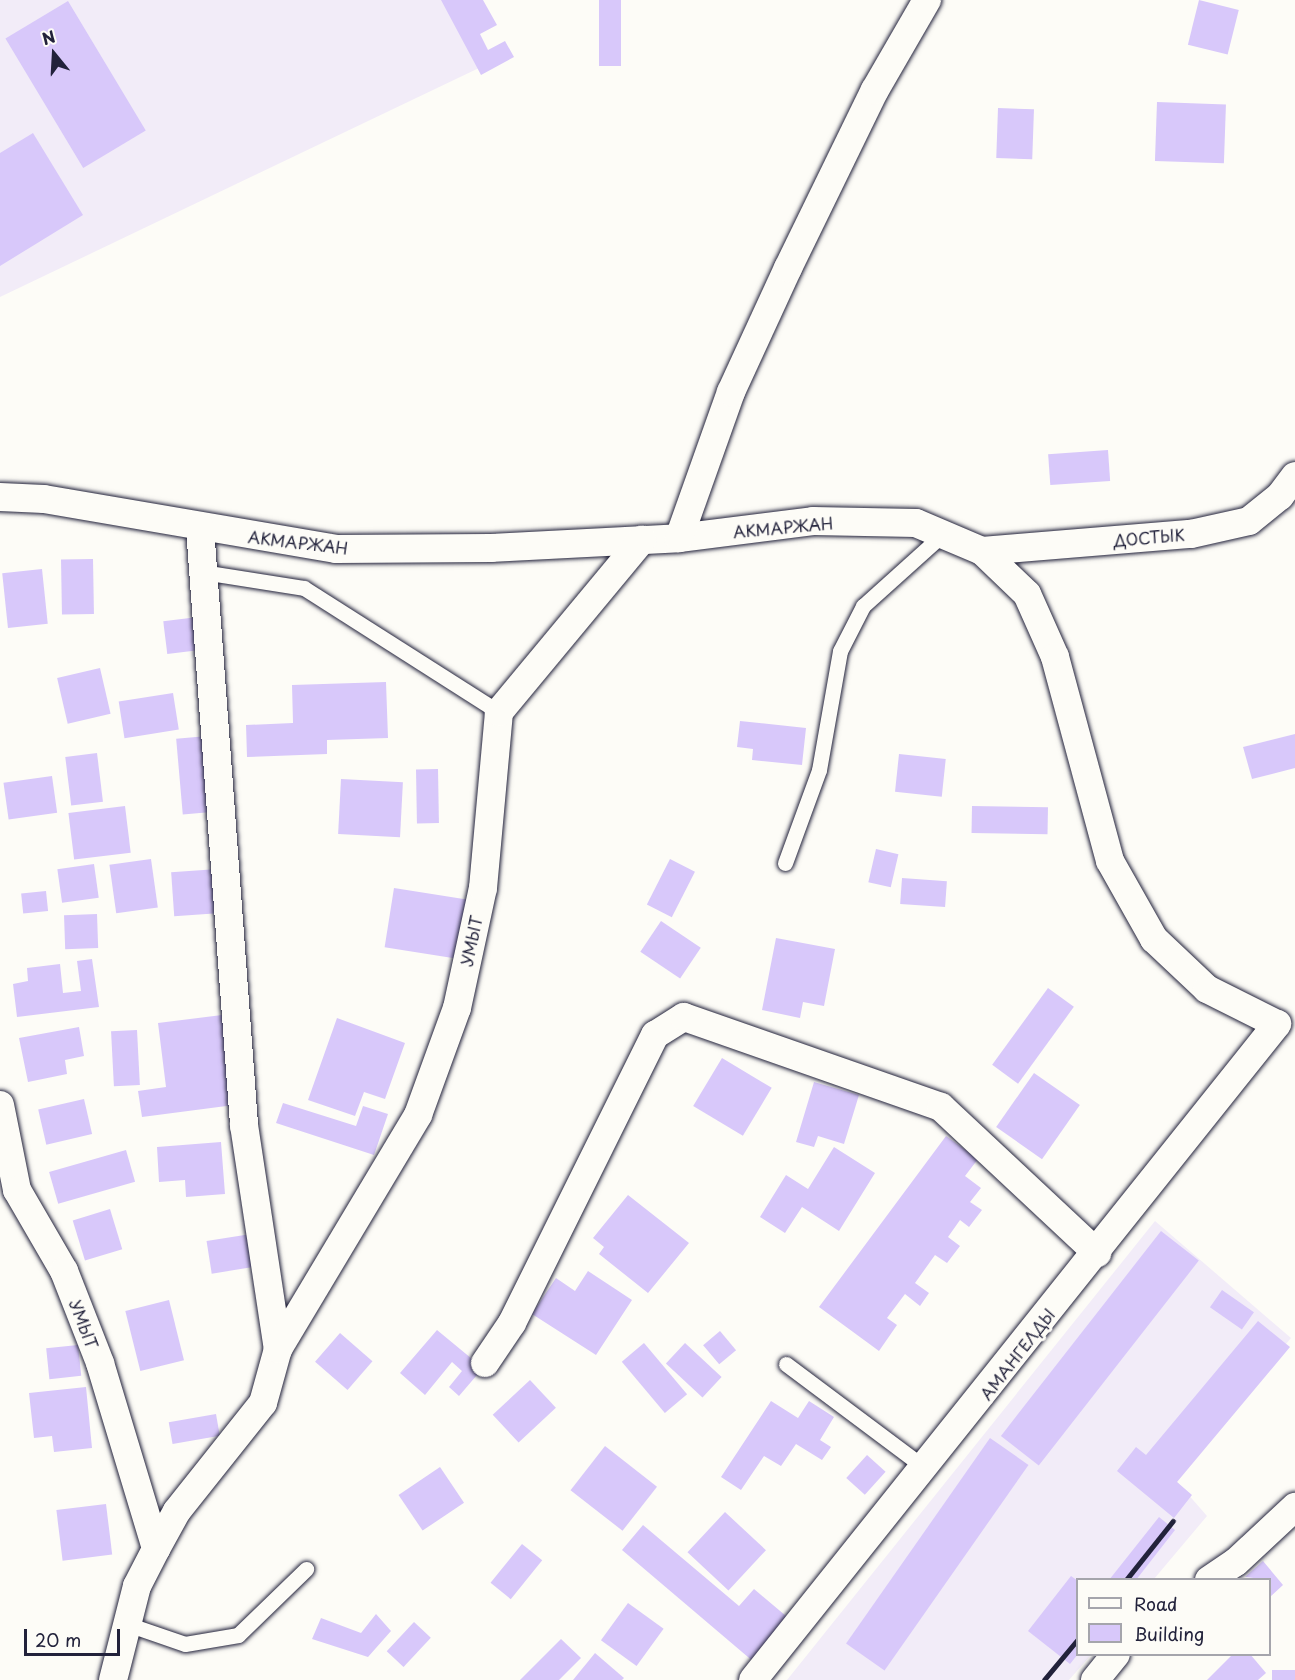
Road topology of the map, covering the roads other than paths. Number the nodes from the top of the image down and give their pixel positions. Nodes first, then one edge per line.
1 (927, 0) edge
2 (1295, 476) edge
3 (0, 497) edge
4 (200, 528) junction
5 (943, 534) junction
6 (679, 538) junction
7 (642, 540) junction
8 (982, 551) junction
9 (203, 572) junction
10 (499, 712) junction
11 (785, 863) dead end
12 (1286, 1023) edge
13 (0, 1105) edge
14 (0, 1112) edge
15 (1097, 1253) junction
16 (278, 1349) junction
17 (485, 1363) dead end
18 (786, 1364) dead end
19 (925, 1468) junction
20 (1295, 1507) edge
21 (156, 1549) junction
22 (306, 1569) dead end
23 (1212, 1578) edge
24 (127, 1624) junction
25 (1114, 1656) edge
26 (113, 1680) edge
27 (753, 1680) edge
28 (1095, 1680) edge

1 - 6 street
2 - 8 street, ДОСТЫК
3 - 4 street, АКМАРЖАН
4 - 7 street, АКМАРЖАН
4 - 9 street, УМЫТ
5 - 6 street, АКМАРЖАН
5 - 8 street, АКМАРЖАН
5 - 11 lane
6 - 7 street, АКМАРЖАН
7 - 10 street
8 - 12 street, АКМАРЖАН
9 - 10 lane
9 - 16 street, УМЫТ
10 - 16 street, УМЫТ
12 - 15 street, АМАНГЕЛДЫ
13 - 14 street, УМЫТ
14 - 21 street, УМЫТ
15 - 17 street
15 - 19 street, АМАНГЕЛДЫ
16 - 21 street, УМЫТ
18 - 19 lane
19 - 27 street, АМАНГЕЛДЫ
20 - 23 street
21 - 24 street, УМЫТ
22 - 24 lane
24 - 26 street, УМЫТ
25 - 28 street

